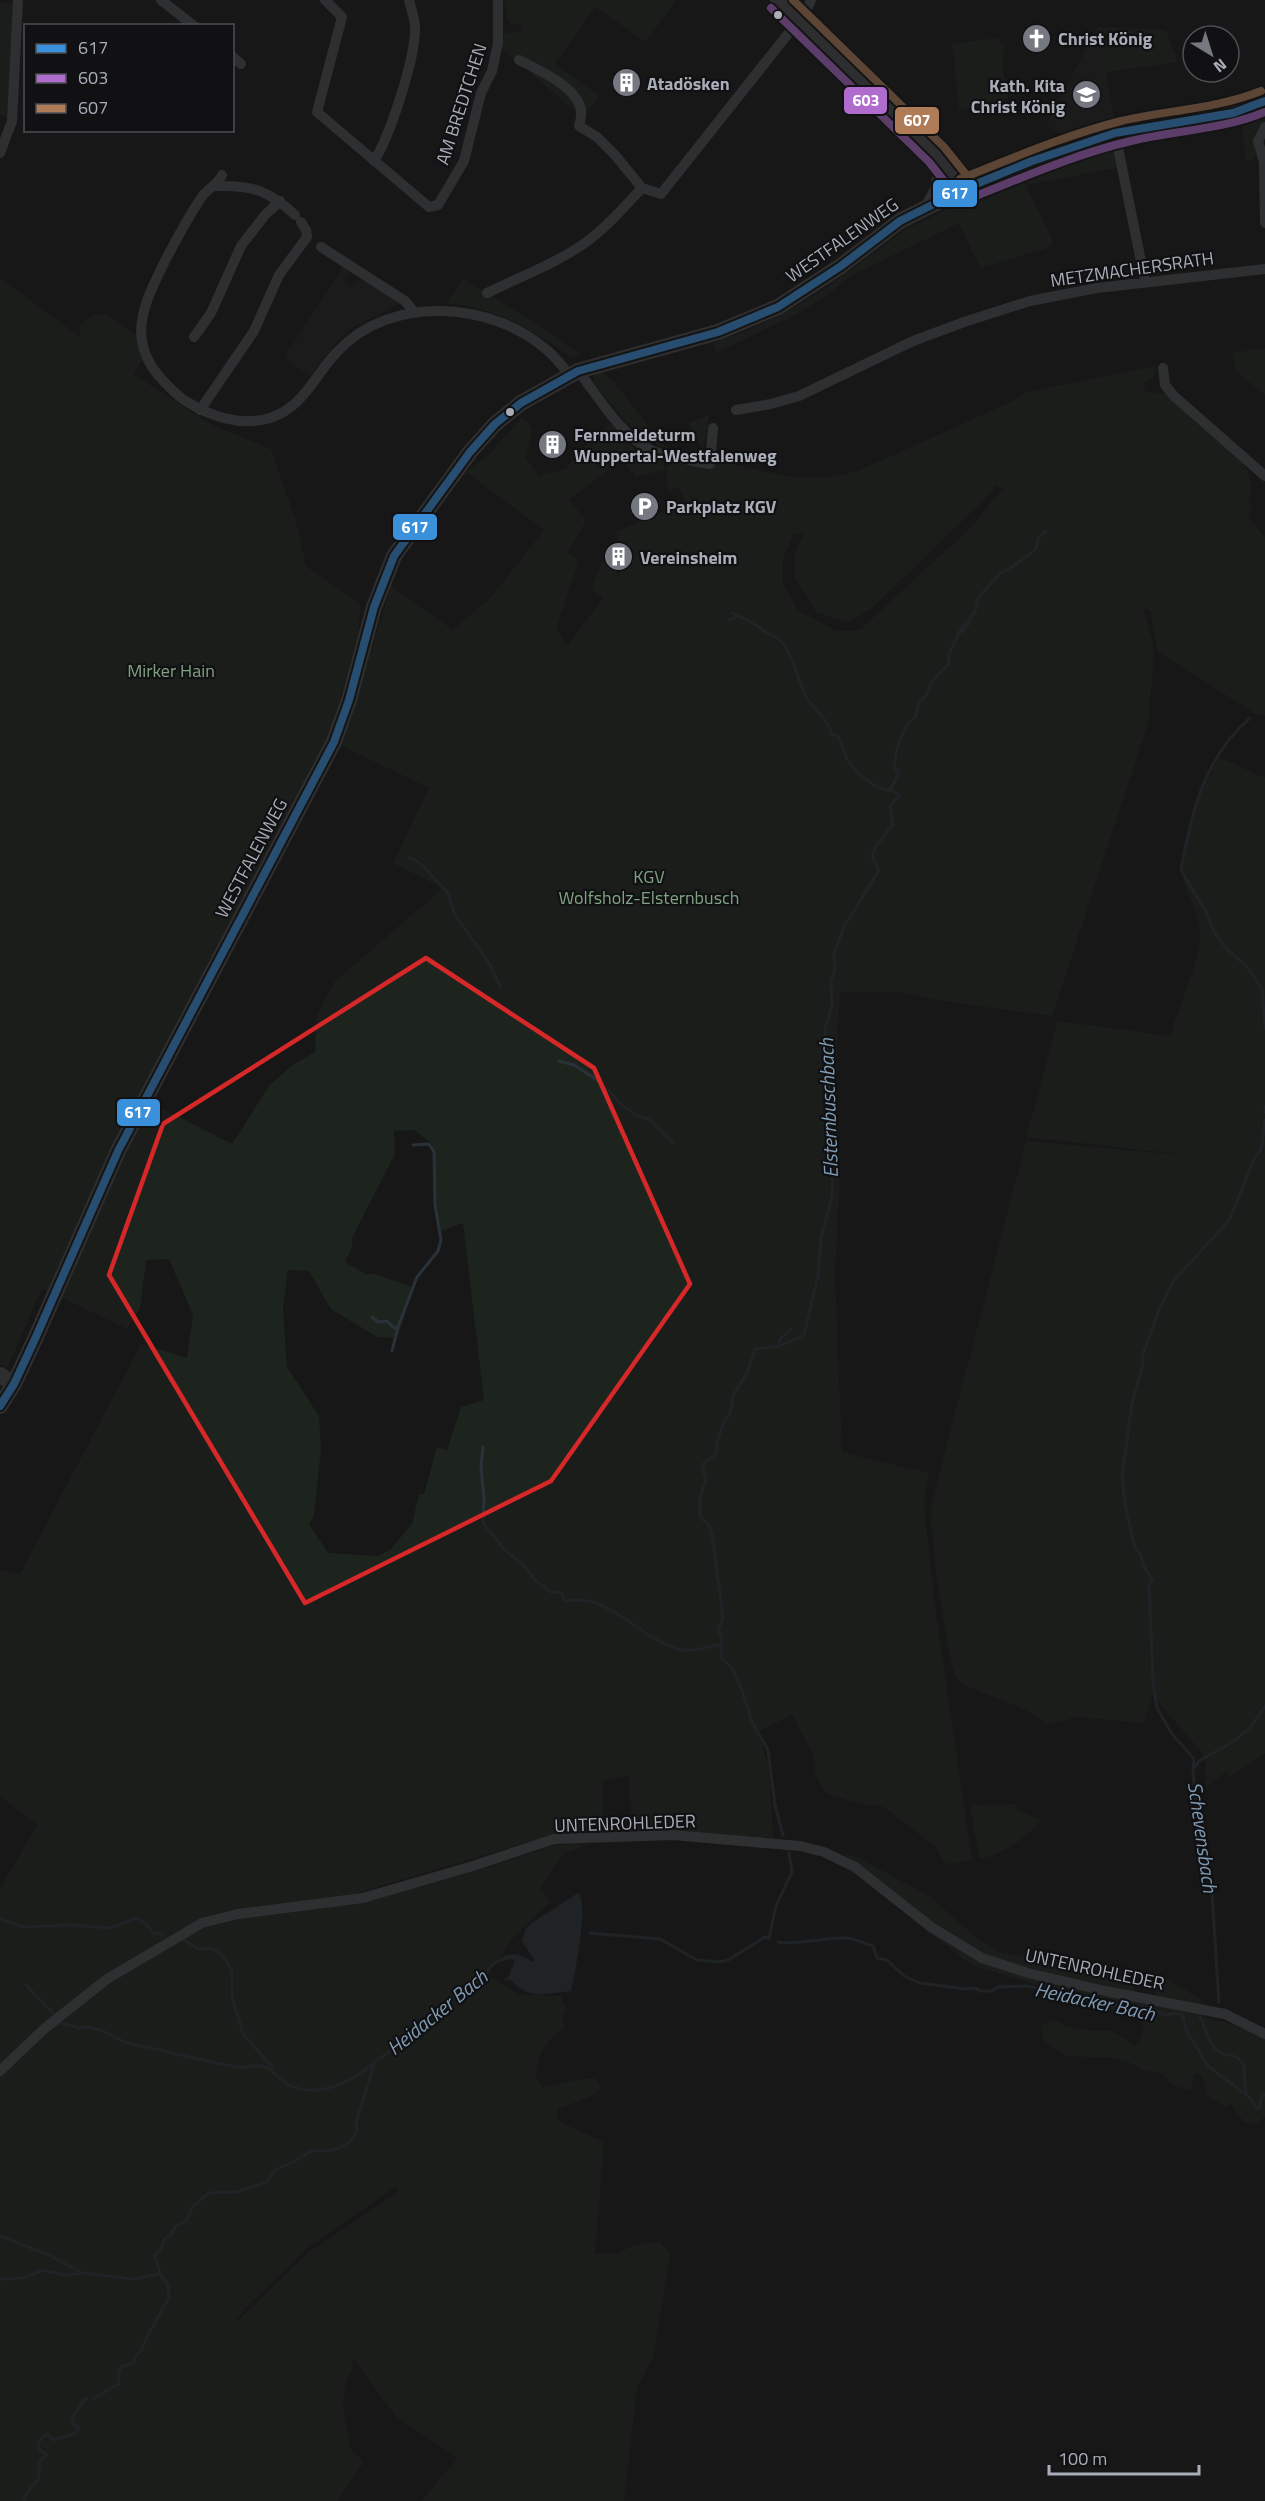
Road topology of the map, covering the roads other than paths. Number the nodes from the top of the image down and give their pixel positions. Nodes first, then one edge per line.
1 (18, 0) edge
2 (161, 0) edge
3 (325, 0) edge
4 (409, 0) edge
5 (498, 0) edge
6 (778, 0) edge
7 (811, 0) edge
8 (800, 21) junction
9 (191, 24) edge
10 (519, 60) dead end
11 (1265, 101) edge
12 (1265, 127) edge
13 (1115, 133) junction
14 (0, 153) edge
15 (374, 161) junction
16 (943, 161) junction
17 (222, 175) dead end
18 (217, 186) junction
19 (642, 188) junction
20 (964, 189) junction
21 (1265, 191) edge
22 (280, 201) junction
23 (929, 206) junction
24 (1265, 223) edge
25 (314, 241) junction
26 (1265, 269) edge
27 (1145, 281) junction
28 (487, 293) dead end
29 (415, 313) junction
30 (194, 337) dead end
31 (1163, 368) dead end
32 (574, 373) junction
33 (200, 410) junction
34 (736, 410) dead end
35 (713, 428) dead end
36 (1265, 476) edge
37 (7, 1379) edge
38 (0, 1406) edge
39 (1265, 2034) edge
40 (0, 2071) edge

1 - 14 street
2 - 9 street
3 - 15 street, AM BREDTCHEN
4 - 15 street
5 - 15 street, AM BREDTCHEN
6 - 8 street
7 - 8 street
8 - 16 street
8 - 19 street
10 - 19 street
11 - 13 street, WESTFALENWEG
12 - 21 street
13 - 20 street, WESTFALENWEG
13 - 27 street
16 - 20 street
16 - 23 street
17 - 18 street
18 - 22 street
18 - 33 street
19 - 28 street
20 - 23 street, WESTFALENWEG
21 - 24 street
22 - 25 street
22 - 30 street
23 - 32 street, WESTFALENWEG
25 - 29 street
25 - 33 street
26 - 27 street, METZMACHERSRATH
27 - 34 street, METZMACHERSRATH
29 - 32 street
29 - 33 street
31 - 36 street
32 - 35 street
32 - 37 street, WESTFALENWEG
37 - 38 street, WESTFALENWEG
39 - 40 street, UNTENROHLEDER

